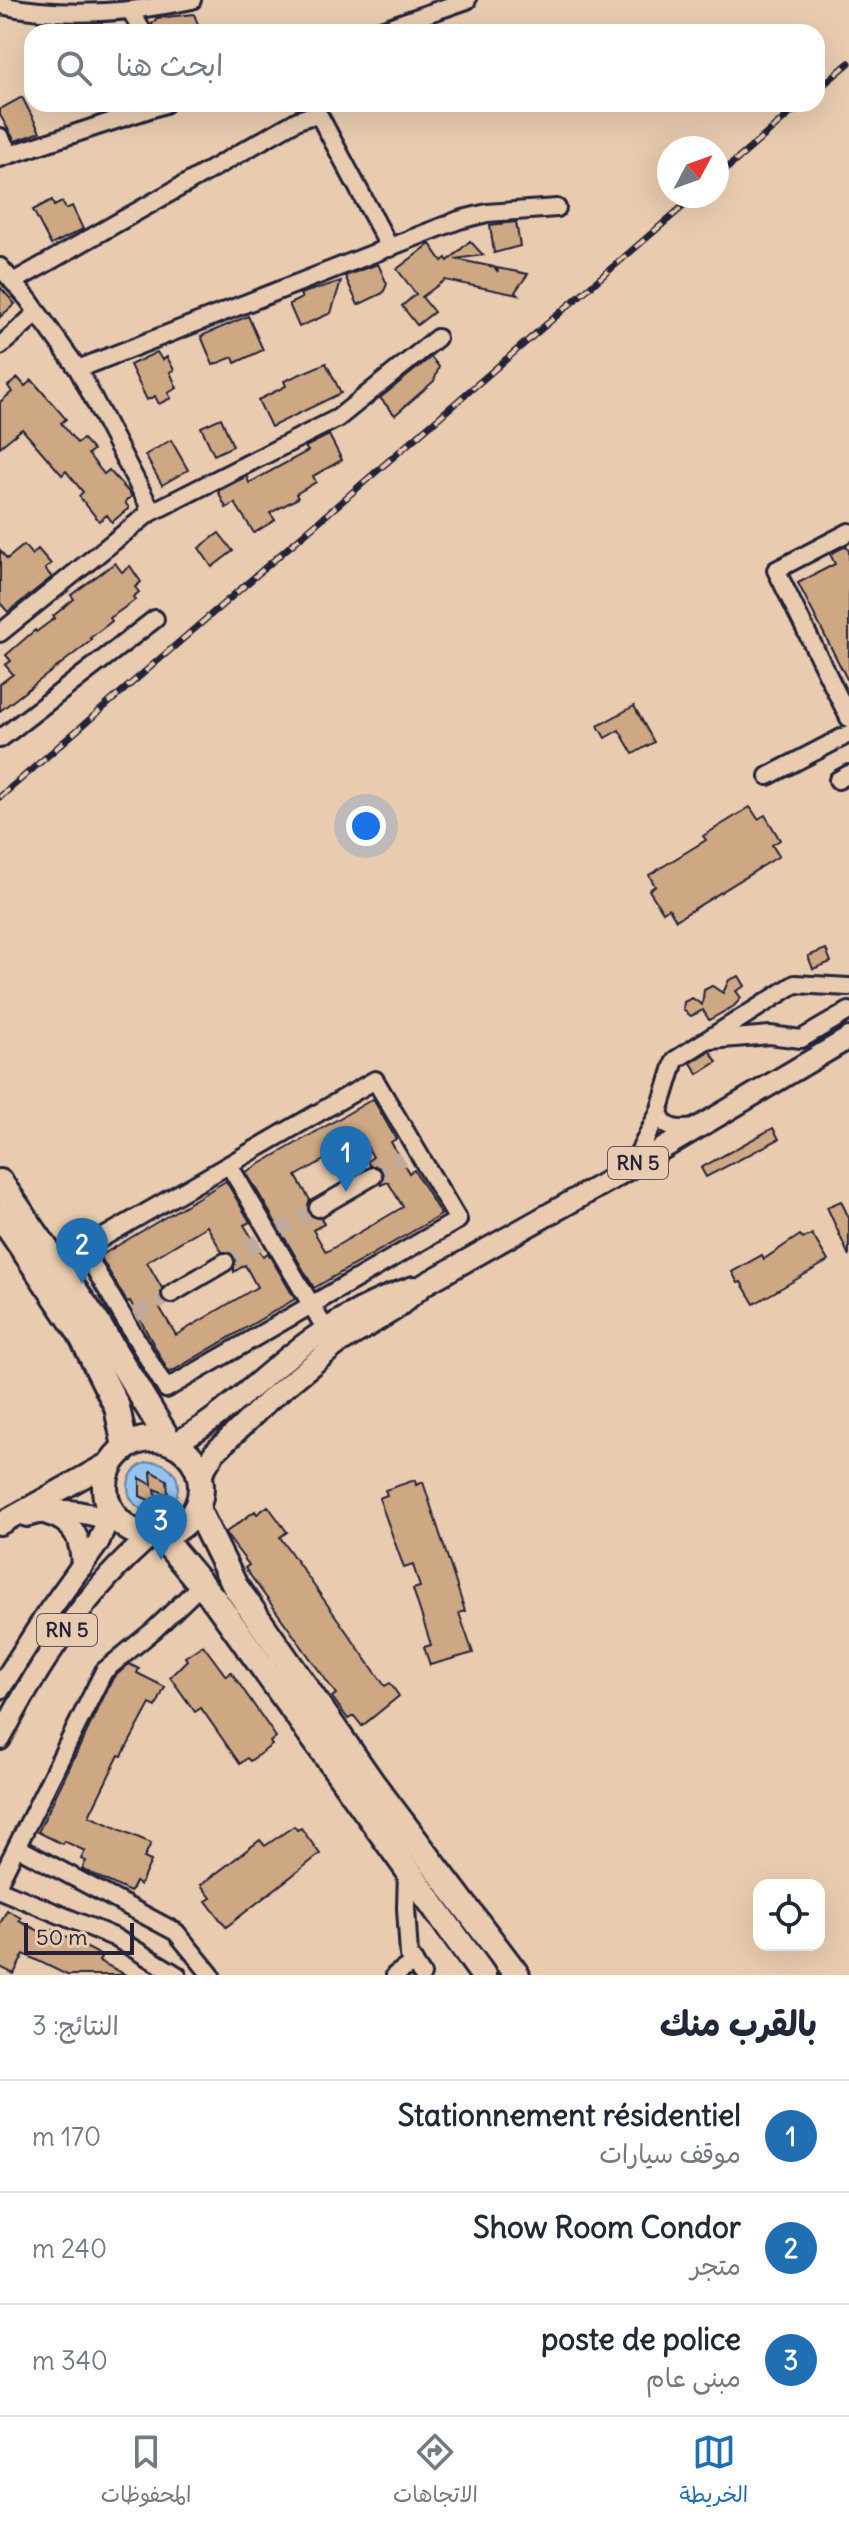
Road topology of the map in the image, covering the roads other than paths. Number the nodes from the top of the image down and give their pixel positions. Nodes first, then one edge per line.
1 (192, 0) edge
2 (467, 0) edge
3 (0, 5) edge
4 (130, 10) junction
5 (138, 24) edge
6 (398, 24) edge
7 (140, 112) edge
8 (0, 137) edge
9 (5, 156) edge
10 (557, 208) dead end
11 (390, 248) junction
12 (0, 267) edge
13 (13, 282) junction
14 (37, 313) junction
15 (437, 338) dead end
16 (0, 346) edge
17 (78, 369) junction
18 (148, 514) junction
19 (849, 532) edge
20 (155, 619) dead end
21 (0, 633) edge
22 (849, 718) edge
23 (849, 734) edge
24 (0, 739) edge
25 (768, 776) dead end
26 (849, 987) edge
27 (849, 1011) edge
28 (849, 1038) edge
29 (704, 1041) junction
30 (659, 1112) junction
31 (697, 1128) junction
32 (229, 1165) junction
33 (632, 1166) junction
34 (373, 1176) tunnel mouth
35 (0, 1182) edge
36 (318, 1208) tunnel mouth
37 (0, 1215) edge
38 (225, 1262) tunnel mouth
39 (425, 1284) junction
40 (171, 1294) tunnel mouth
41 (311, 1305) junction
42 (326, 1330) junction
43 (159, 1396) junction
44 (172, 1442) junction
45 (118, 1454) junction
46 (200, 1476) junction
47 (197, 1509) junction
48 (31, 1514) junction
49 (112, 1514) junction
50 (0, 1524) edge
51 (156, 1535) junction
52 (82, 1566) junction
53 (202, 1584) junction
54 (0, 1688) edge
55 (0, 1739) edge
56 (17, 1847) junction
57 (407, 1868) junction
58 (0, 1880) edge
59 (0, 1890) edge
60 (418, 1968) edge
61 (177, 1975) edge
62 (211, 1975) edge
63 (395, 1975) edge
64 (483, 1975) edge
65 (517, 1975) edge

1 - 4 street
2 - 6 street
3 - 4 street
4 - 5 street
7 - 9 street
8 - 9 street
10 - 11 street
11 - 13 street
11 - 17 street
12 - 13 street
13 - 14 street
14 - 16 street
14 - 17 street
15 - 18 street
17 - 18 street
18 - 21 street
19 - 22 street
20 - 24 street
23 - 25 street
26 - 29 street
27 - 29 street
28 - 31 main road, RN 5
29 - 30 street
30 - 31 street
30 - 33 street
31 - 33 main road, RN 5
32 - 41 street
32 - 41 street
32 - 43 street
33 - 39 main road, RN 5
34 - 36 street
35 - 43 highway
37 - 45 highway
38 - 40 street
39 - 42 main road, RN 5
39 - 46 main road, RN 5
41 - 42 street
41 - 43 street
42 - 44 main road, RN 5
43 - 44 highway
44 - 45 highway
44 - 46 highway
45 - 49 highway
45 - 50 main road
46 - 47 highway
47 - 51 highway
47 - 65 highway
48 - 49 main road
48 - 50 main road
48 - 52 main road
49 - 51 highway
49 - 52 main road, RN 5
51 - 53 highway
51 - 55 main road, RN 5
52 - 54 main road, RN 5
53 - 56 street
53 - 57 highway
56 - 58 street
56 - 62 street
57 - 60 street
57 - 64 highway
59 - 61 street
60 - 63 street

